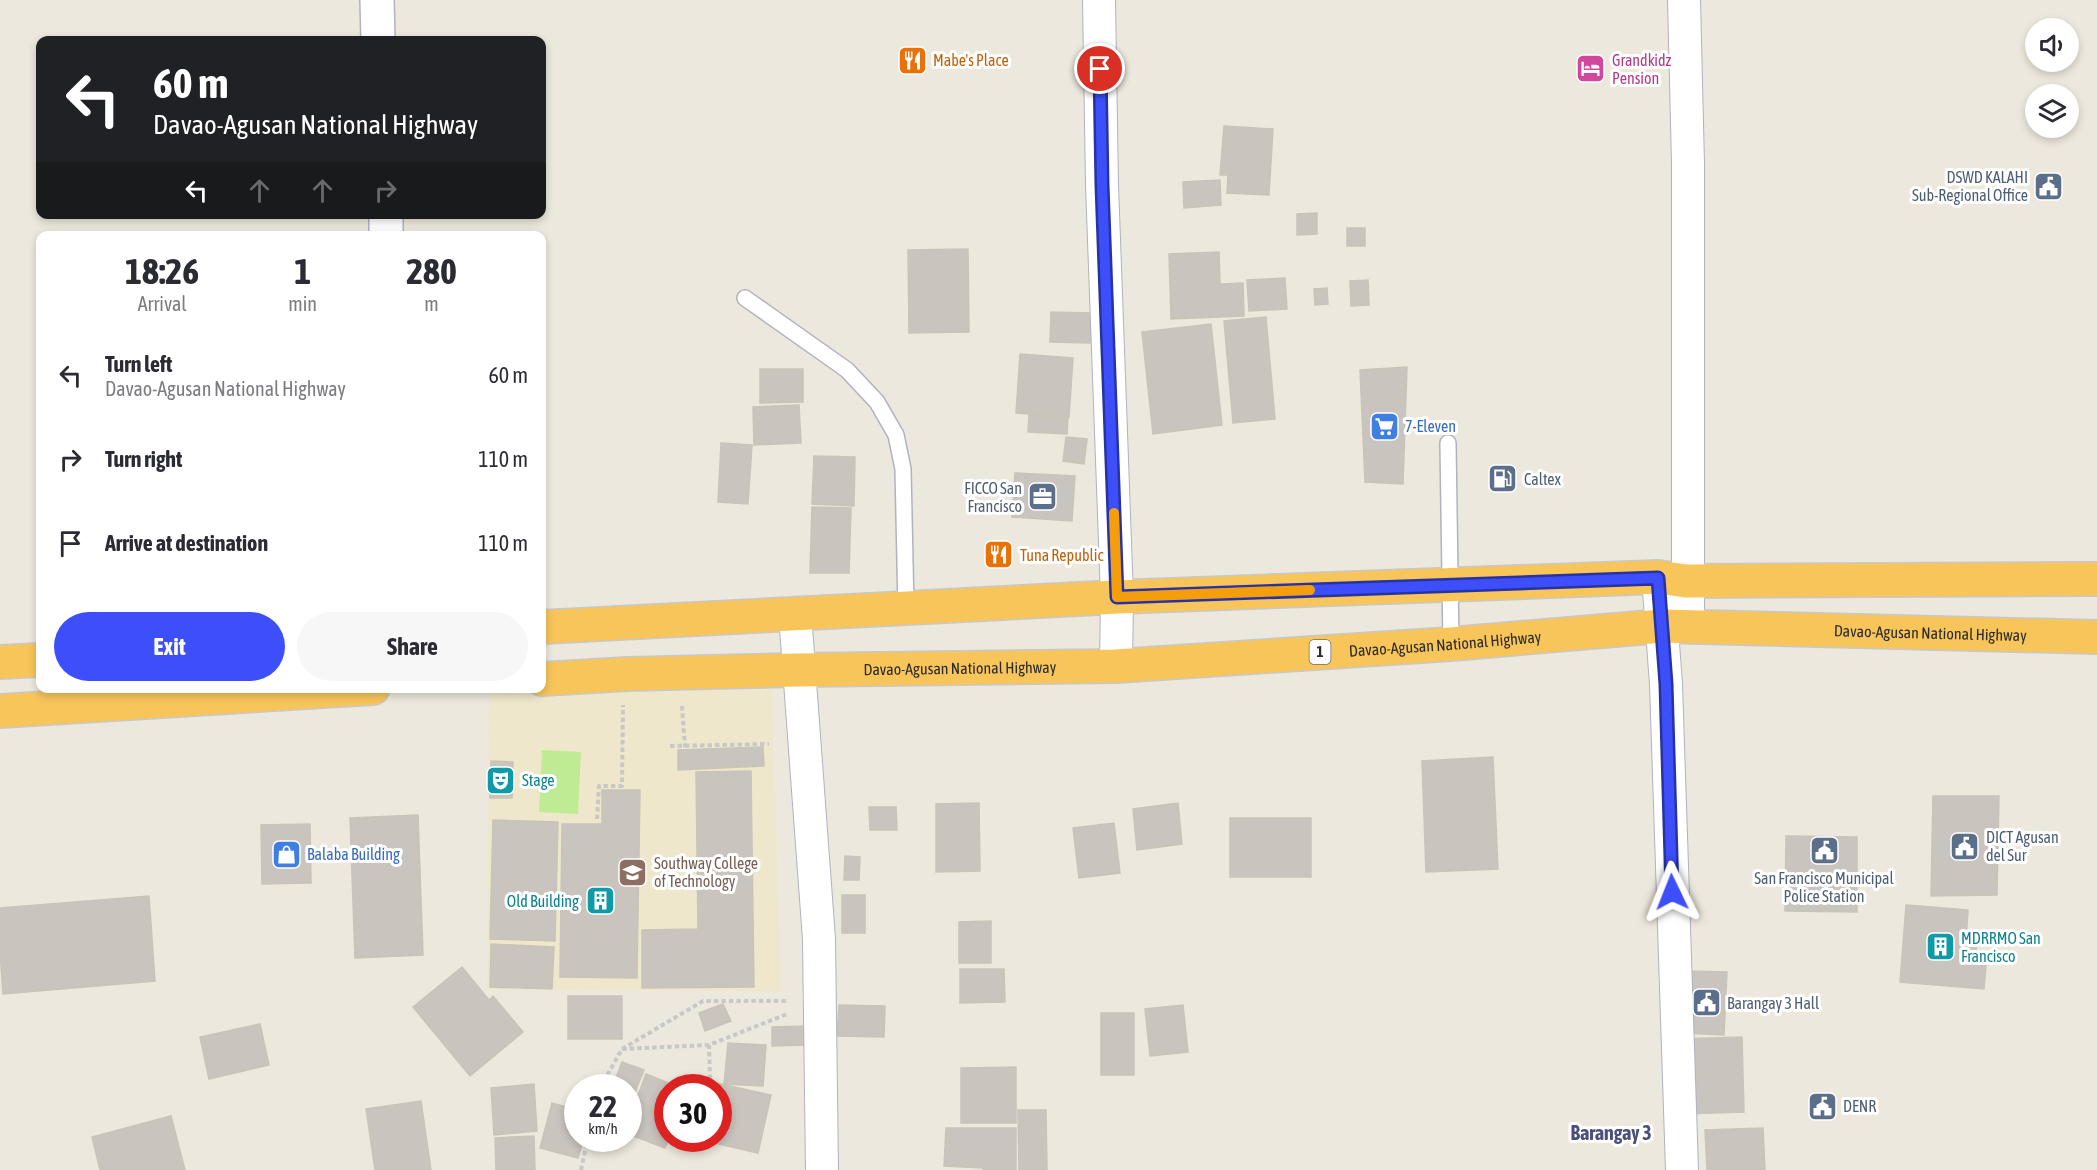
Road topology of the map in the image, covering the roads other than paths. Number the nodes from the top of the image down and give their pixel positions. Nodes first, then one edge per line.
1 (377, 0) edge
2 (1099, 0) edge
3 (1684, 0) edge
4 (378, 36) edge
5 (745, 298) dead end
6 (1448, 443) dead end
7 (1672, 579) junction
8 (2097, 579) edge
9 (1451, 585) junction
10 (1117, 597) junction
11 (906, 609) junction
12 (795, 614) junction
13 (546, 627) edge
14 (1675, 627) junction
15 (2097, 637) edge
16 (1451, 644) junction
17 (36, 660) edge
18 (0, 662) edge
19 (1116, 666) junction
20 (799, 670) junction
21 (546, 679) edge
22 (292, 693) edge
23 (0, 711) edge
24 (822, 1170) edge
25 (1682, 1170) edge

1 - 4 street
2 - 10 street
3 - 7 street
5 - 11 lane
6 - 9 lane
7 - 8 highway
7 - 9 highway
7 - 14 street
9 - 10 highway
9 - 16 lane
10 - 11 highway
10 - 19 street
11 - 12 highway
12 - 13 highway
12 - 20 street
14 - 15 highway, Davao-Agusan National Highway / 1
14 - 16 highway, Davao-Agusan National Highway / 1
14 - 25 street
16 - 19 highway, Davao-Agusan National Highway / 1
17 - 18 highway
19 - 20 highway, Davao-Agusan National Highway / 1
20 - 21 highway, Davao-Agusan National Highway / 1
20 - 24 street
22 - 23 highway

